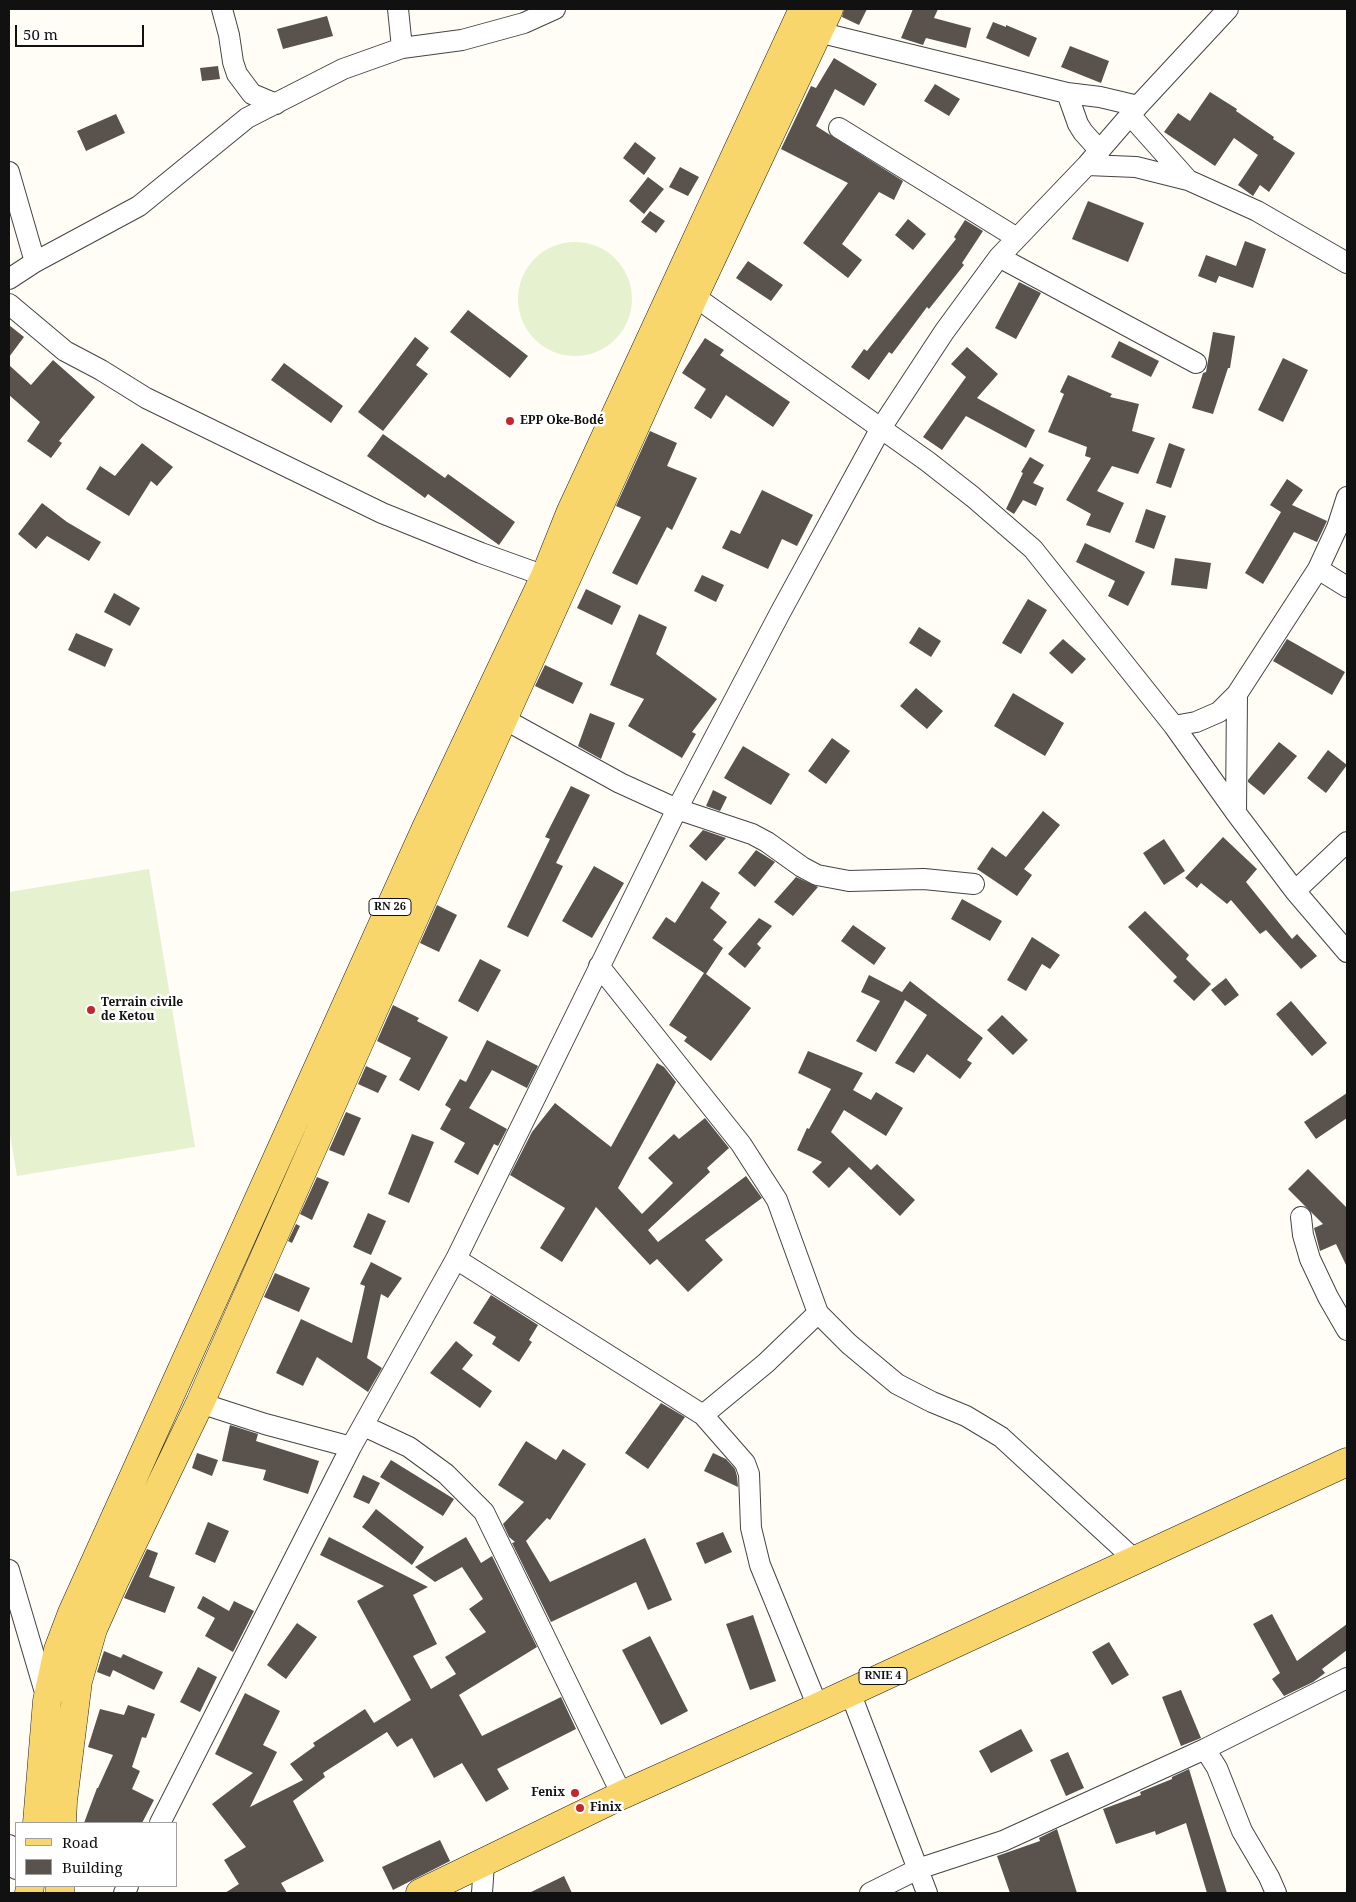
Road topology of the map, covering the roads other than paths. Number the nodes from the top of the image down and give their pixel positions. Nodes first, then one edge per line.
1 (222, 9) edge
2 (398, 9) edge
3 (555, 9) edge
4 (803, 9) edge
5 (1228, 9) edge
6 (824, 20) edge
7 (402, 48) junction
8 (1067, 93) junction
9 (252, 94) junction
10 (276, 104) junction
11 (1134, 111) junction
12 (247, 118) junction
13 (839, 128) dead end
14 (1094, 158) junction
15 (9, 172) edge
16 (1188, 180) junction
17 (1017, 238) junction
18 (999, 257) junction
19 (35, 262) junction
20 (1347, 263) edge
21 (9, 279) edge
22 (694, 296) junction
23 (9, 304) edge
24 (1196, 363) dead end
25 (881, 428) junction
26 (1347, 497) edge
27 (1318, 569) junction
28 (545, 576) junction
29 (1347, 587) edge
30 (1237, 694) junction
31 (504, 719) junction
32 (1174, 726) junction
33 (677, 809) junction
34 (1236, 812) junction
35 (1347, 842) edge
36 (974, 884) dead end
37 (1295, 891) junction
38 (1347, 952) edge
39 (600, 966) junction
40 (1301, 1217) dead end
41 (456, 1259) junction
42 (818, 1313) junction
43 (1347, 1330) edge
44 (200, 1403) junction
45 (703, 1415) junction
46 (364, 1426) junction
47 (351, 1447) junction
48 (1347, 1462) edge
49 (1135, 1560) junction
50 (9, 1570) edge
51 (12, 1592) edge
52 (1347, 1678) edge
53 (850, 1692) junction
54 (47, 1701) junction
55 (818, 1707) junction
56 (1205, 1749) junction
57 (622, 1795) junction
58 (37, 1822) edge
59 (62, 1822) edge
60 (161, 1822) edge
61 (9, 1845) edge
62 (484, 1863) junction
63 (15, 1867) edge
64 (918, 1869) junction
65 (420, 1893) edge
66 (482, 1893) edge
67 (870, 1893) edge
68 (927, 1893) edge
69 (1276, 1893) edge

1 - 9 street
2 - 7 street
3 - 7 street
4 - 28 main road, RN 26
5 - 11 street
6 - 8 street
6 - 22 main road, RN 26
7 - 10 street
8 - 11 street
8 - 14 street
9 - 10 street
9 - 12 street
10 - 12 street
11 - 14 street
11 - 16 street
12 - 19 street
13 - 17 street
14 - 16 street
14 - 17 street
15 - 19 street
16 - 20 street
17 - 18 street
18 - 24 street
18 - 25 street
19 - 21 street
22 - 25 street
22 - 31 main road, RN 26
23 - 28 street
25 - 32 street
25 - 33 street
26 - 27 street
27 - 29 street
27 - 30 street
28 - 54 main road, RN 26
30 - 32 street
30 - 34 street
31 - 33 street
31 - 44 main road, RN 26
32 - 34 street
33 - 36 street
33 - 39 street
34 - 37 street
35 - 37 street
37 - 38 street
39 - 41 street
39 - 42 street
40 - 43 street
41 - 45 street
41 - 46 street
42 - 45 street
42 - 49 street
44 - 47 street
44 - 59 main road, RN 26
45 - 55 street
46 - 47 street
46 - 57 street
47 - 60 street
48 - 49 main road, RNIE 4
49 - 53 main road, RNIE 4
50 - 51 street
51 - 54 street
52 - 56 street
53 - 55 main road, RNIE 4
53 - 64 street
54 - 58 main road, RN 26
55 - 57 main road, RNIE 4
56 - 64 street
56 - 69 street
57 - 62 main road, RNIE 4
61 - 63 street
62 - 65 main road, RNIE 4
62 - 66 street
64 - 67 street
64 - 68 street

